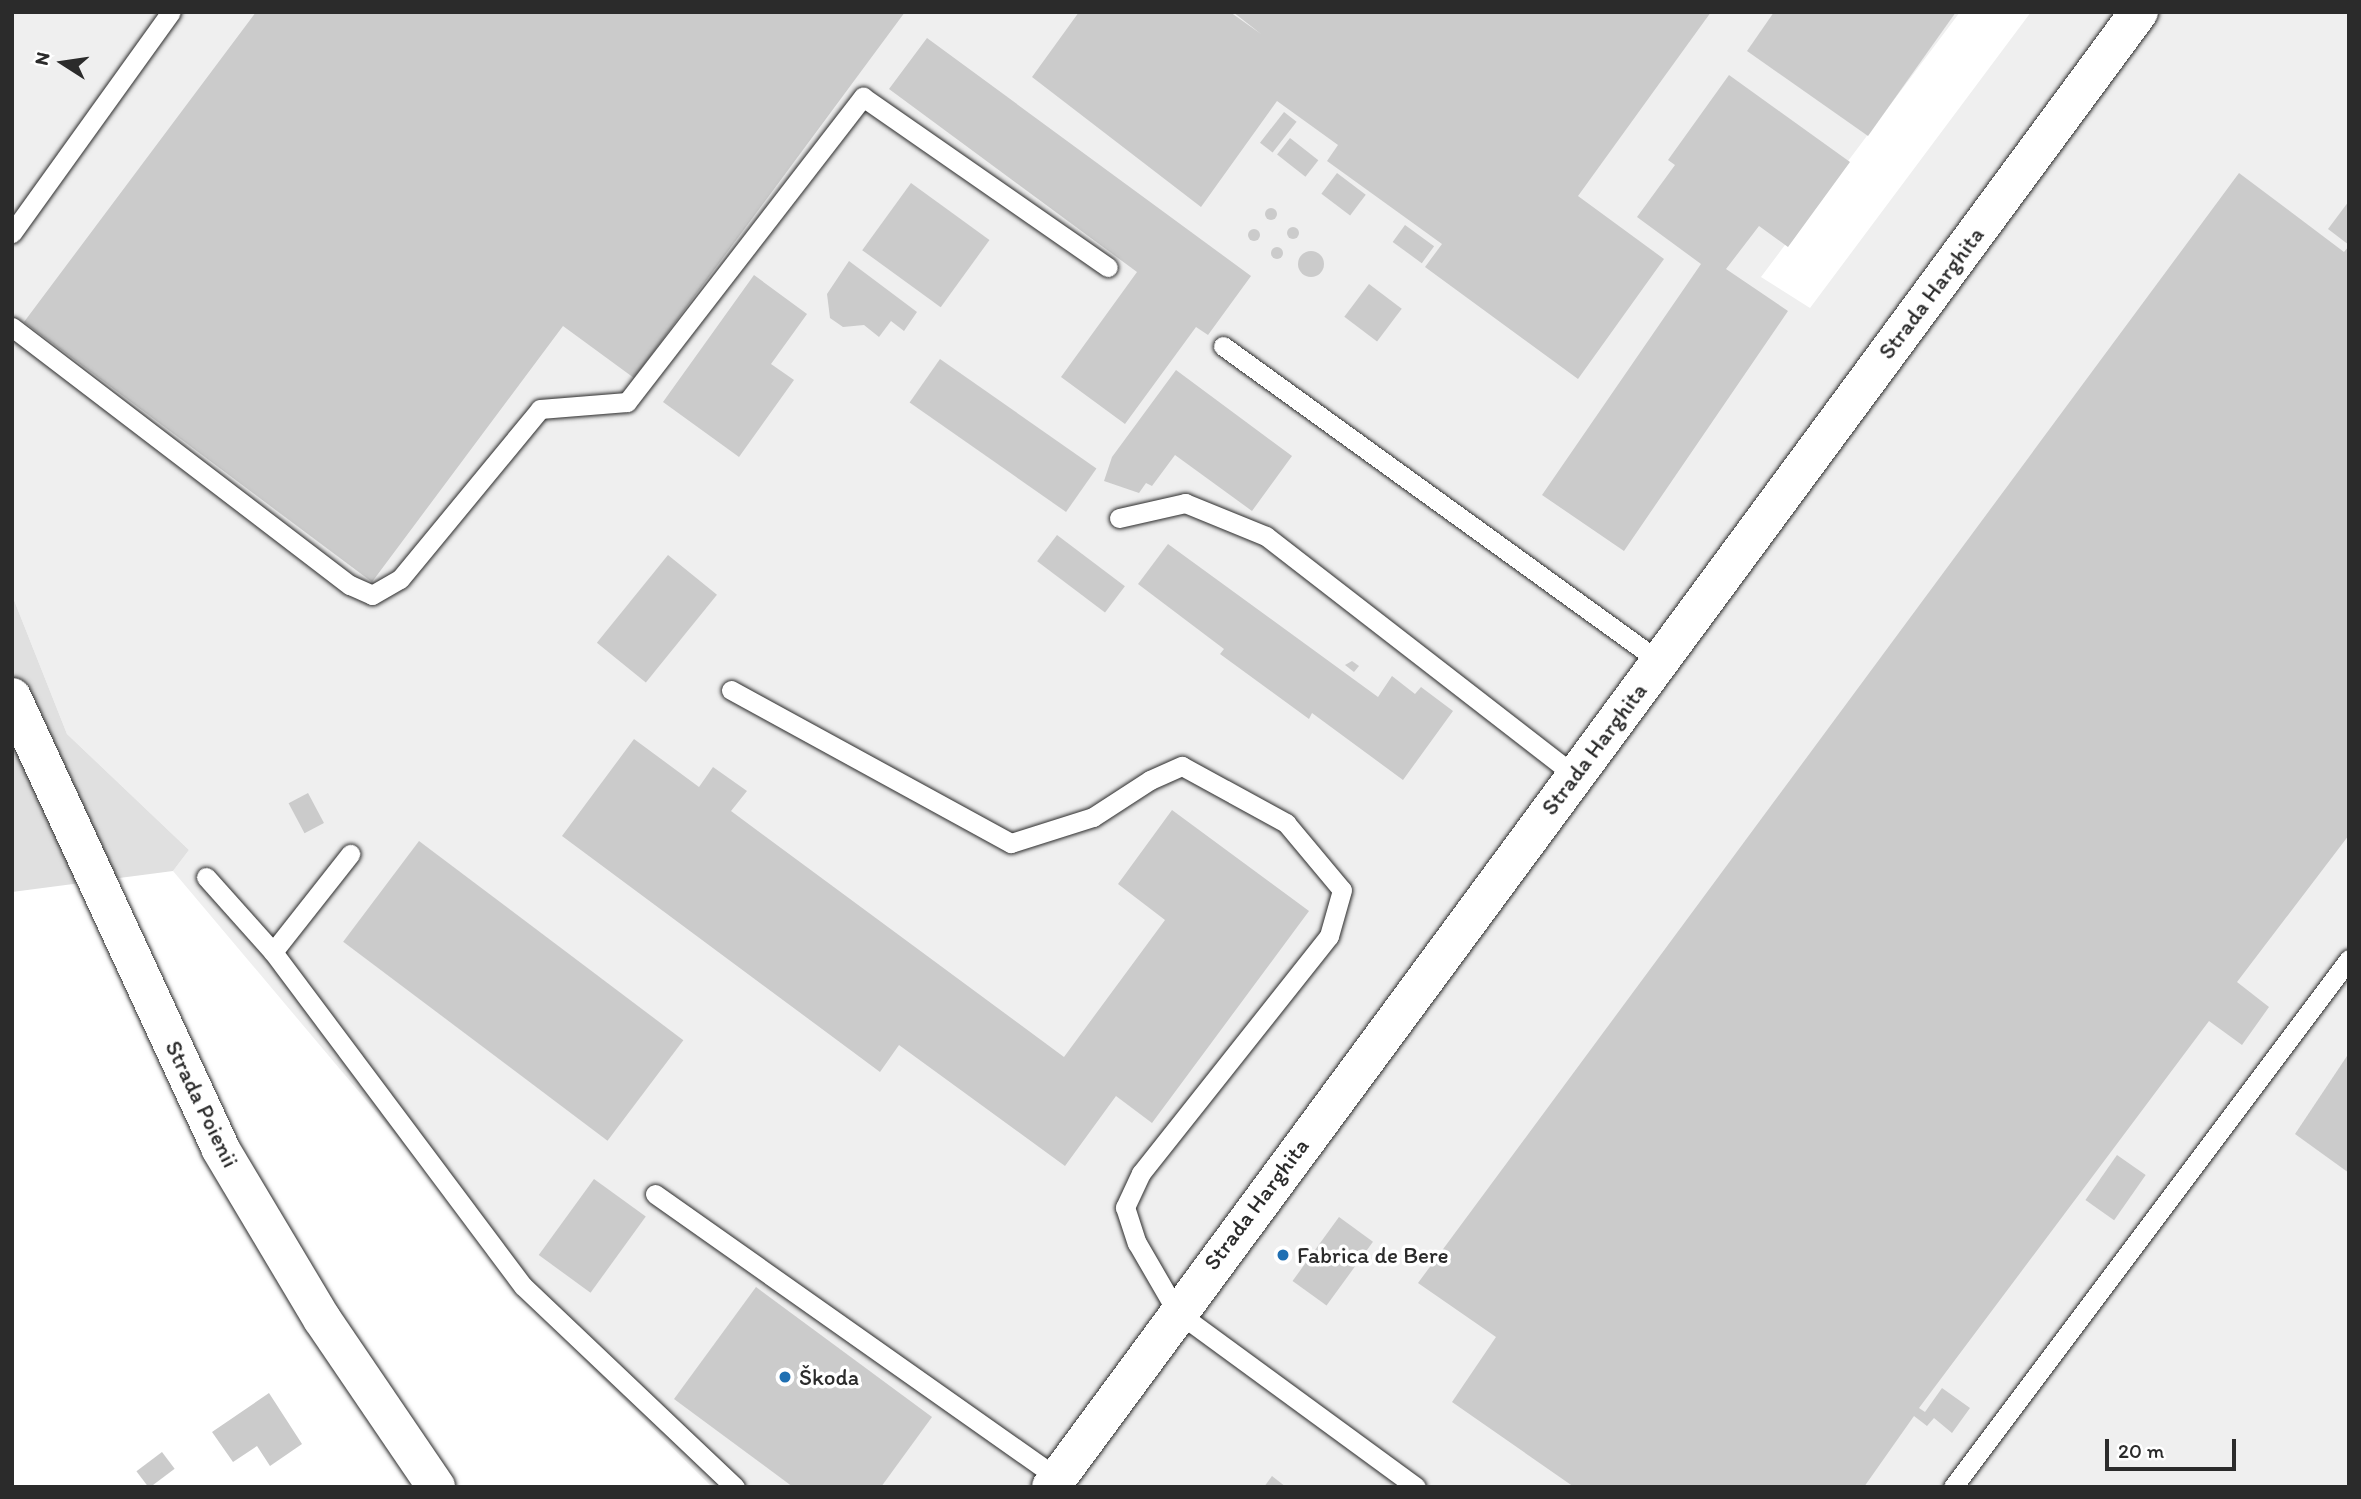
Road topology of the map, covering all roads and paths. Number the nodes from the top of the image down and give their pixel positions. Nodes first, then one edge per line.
1 (171, 12) edge
2 (2139, 12) edge
3 (12, 233) edge
4 (1108, 267) dead end
5 (12, 327) edge
6 (1223, 346) dead end
7 (1119, 518) dead end
8 (1658, 661) junction
9 (731, 690) dead end
10 (12, 698) edge
11 (1574, 775) junction
12 (351, 854) dead end
13 (206, 877) dead end
14 (273, 952) junction
15 (2349, 959) edge
16 (655, 1194) dead end
17 (1177, 1312) junction
18 (1054, 1482) edge
19 (436, 1487) edge
20 (735, 1487) edge
21 (1416, 1487) edge
22 (1953, 1487) edge

1 - 3 lane
2 - 8 main road, Strada Harghita
4 - 5 lane
6 - 8 lane
7 - 11 lane
8 - 11 main road, Strada Harghita
9 - 17 lane
10 - 19 main road, Strada Poienii
11 - 17 main road, Strada Harghita
12 - 14 lane
13 - 14 lane
14 - 20 lane
15 - 22 lane
16 - 18 lane
17 - 18 main road, Strada Harghita
17 - 21 lane

